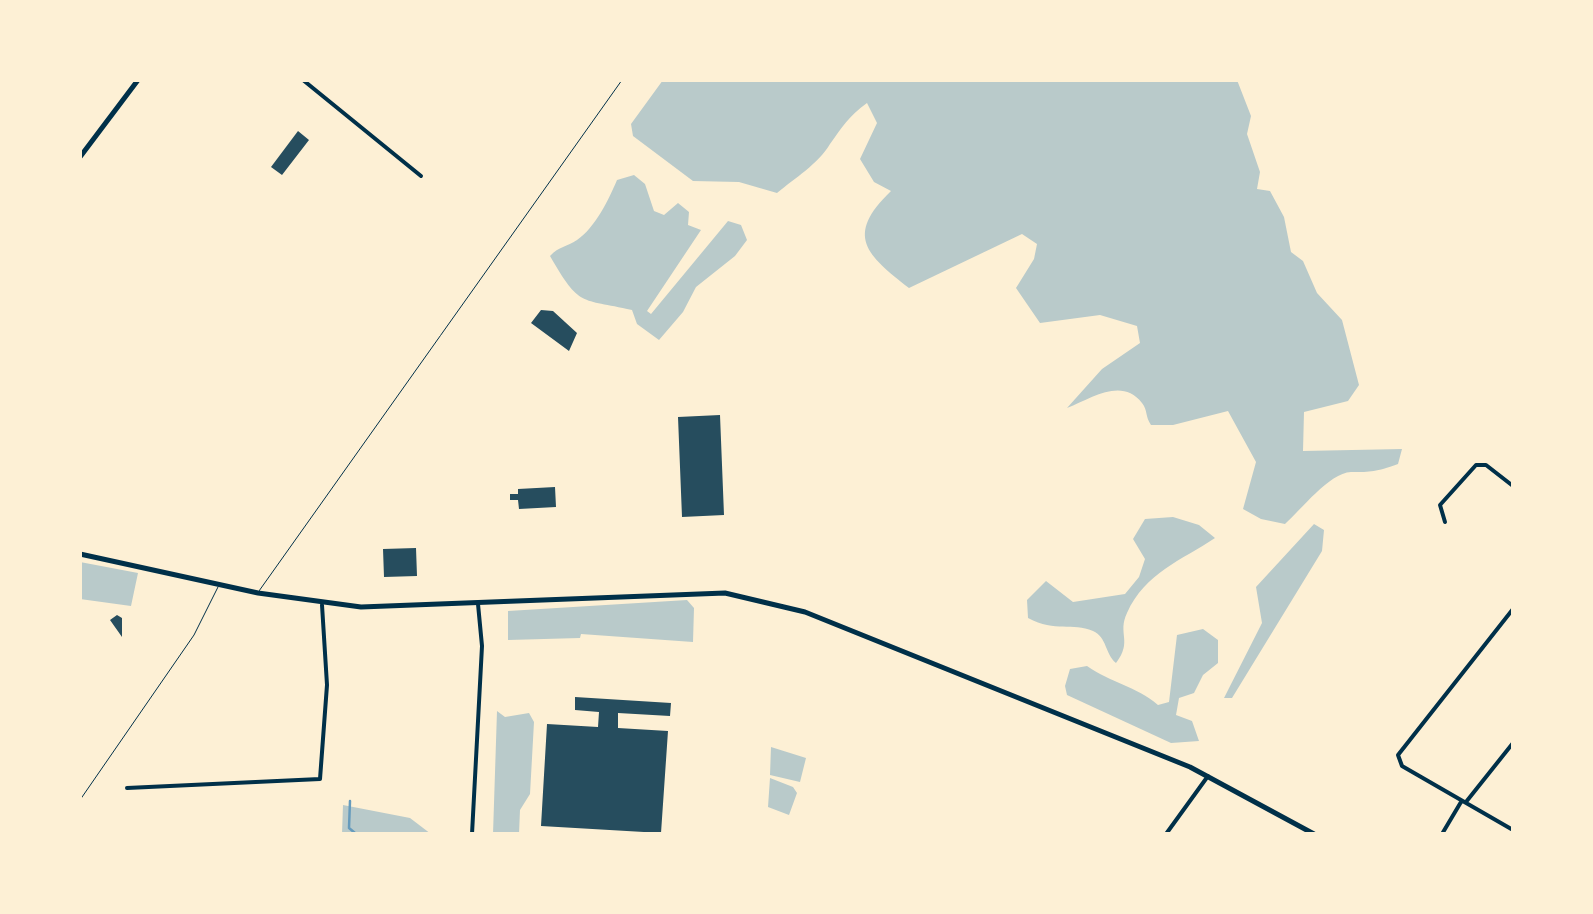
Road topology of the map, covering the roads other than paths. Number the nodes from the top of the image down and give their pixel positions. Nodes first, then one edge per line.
1 (138, 80) edge
2 (304, 80) edge
3 (622, 80) edge
4 (80, 158) edge
5 (420, 176) dead end
6 (1513, 486) edge
7 (1445, 522) dead end
8 (80, 554) edge
9 (218, 584) junction
10 (258, 593) junction
11 (478, 604) junction
12 (322, 605) junction
13 (1513, 609) edge
14 (1513, 743) edge
15 (1208, 776) junction
16 (127, 788) dead end
17 (80, 800) edge
18 (1463, 803) junction
19 (1513, 830) edge
20 (472, 834) edge
21 (1166, 834) edge
22 (1314, 834) edge
23 (1442, 834) edge

1 - 4 main road
2 - 5 street
3 - 10 lane
6 - 7 street
8 - 9 main road
9 - 10 main road
9 - 17 lane
10 - 12 main road
11 - 12 main road
11 - 15 main road
11 - 20 street
12 - 16 street
13 - 18 street
14 - 18 street
15 - 21 street
15 - 22 main road
18 - 19 street
18 - 23 street

